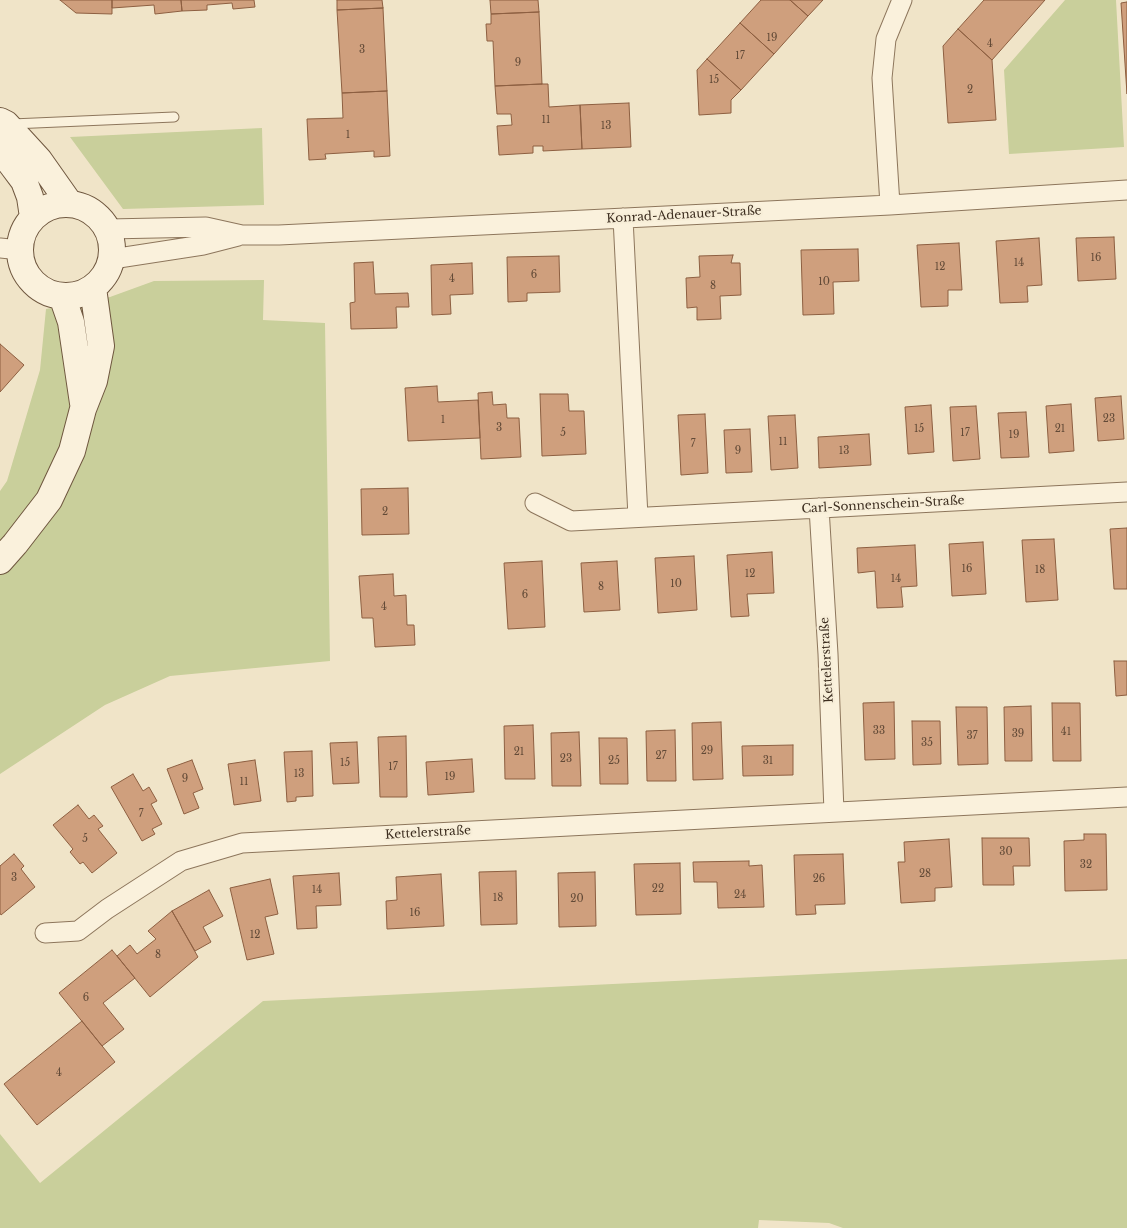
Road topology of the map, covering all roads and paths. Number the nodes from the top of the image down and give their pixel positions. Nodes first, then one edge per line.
1 (902, 0) edge
2 (174, 117) dead end
3 (3, 123) edge
4 (0, 149) edge
5 (1127, 190) edge
6 (70, 204) junction
7 (890, 205) junction
8 (33, 217) junction
9 (623, 218) junction
10 (108, 229) junction
11 (242, 235) junction
12 (10, 249) edge
13 (112, 258) junction
14 (93, 288) junction
15 (62, 296) junction
16 (83, 409) junction
17 (1127, 492) edge
18 (535, 503) dead end
19 (819, 508) junction
20 (638, 517) junction
21 (0, 561) edge
22 (1127, 797) edge
23 (834, 812) junction
24 (45, 933) dead end

1 - 7 street
2 - 3 lane
3 - 6 street
4 - 8 street
5 - 7 street, Konrad-Adenauer-Straße
6 - 8 street
6 - 10 street
7 - 9 street, Konrad-Adenauer-Straße
8 - 12 street
9 - 11 street, Konrad-Adenauer-Straße
9 - 20 street
10 - 11 street, Konrad-Adenauer-Straße
10 - 13 street
11 - 13 street, Konrad-Adenauer-Straße
12 - 15 street
13 - 14 street
14 - 15 street
14 - 16 street
15 - 16 street
16 - 21 street
17 - 19 street, Carl-Sonnenschein-Straße
18 - 20 street, Carl-Sonnenschein-Straße
19 - 20 street, Carl-Sonnenschein-Straße
19 - 23 street, Kettelerstraße
22 - 23 street, Kettelerstraße
23 - 24 street, Kettelerstraße

